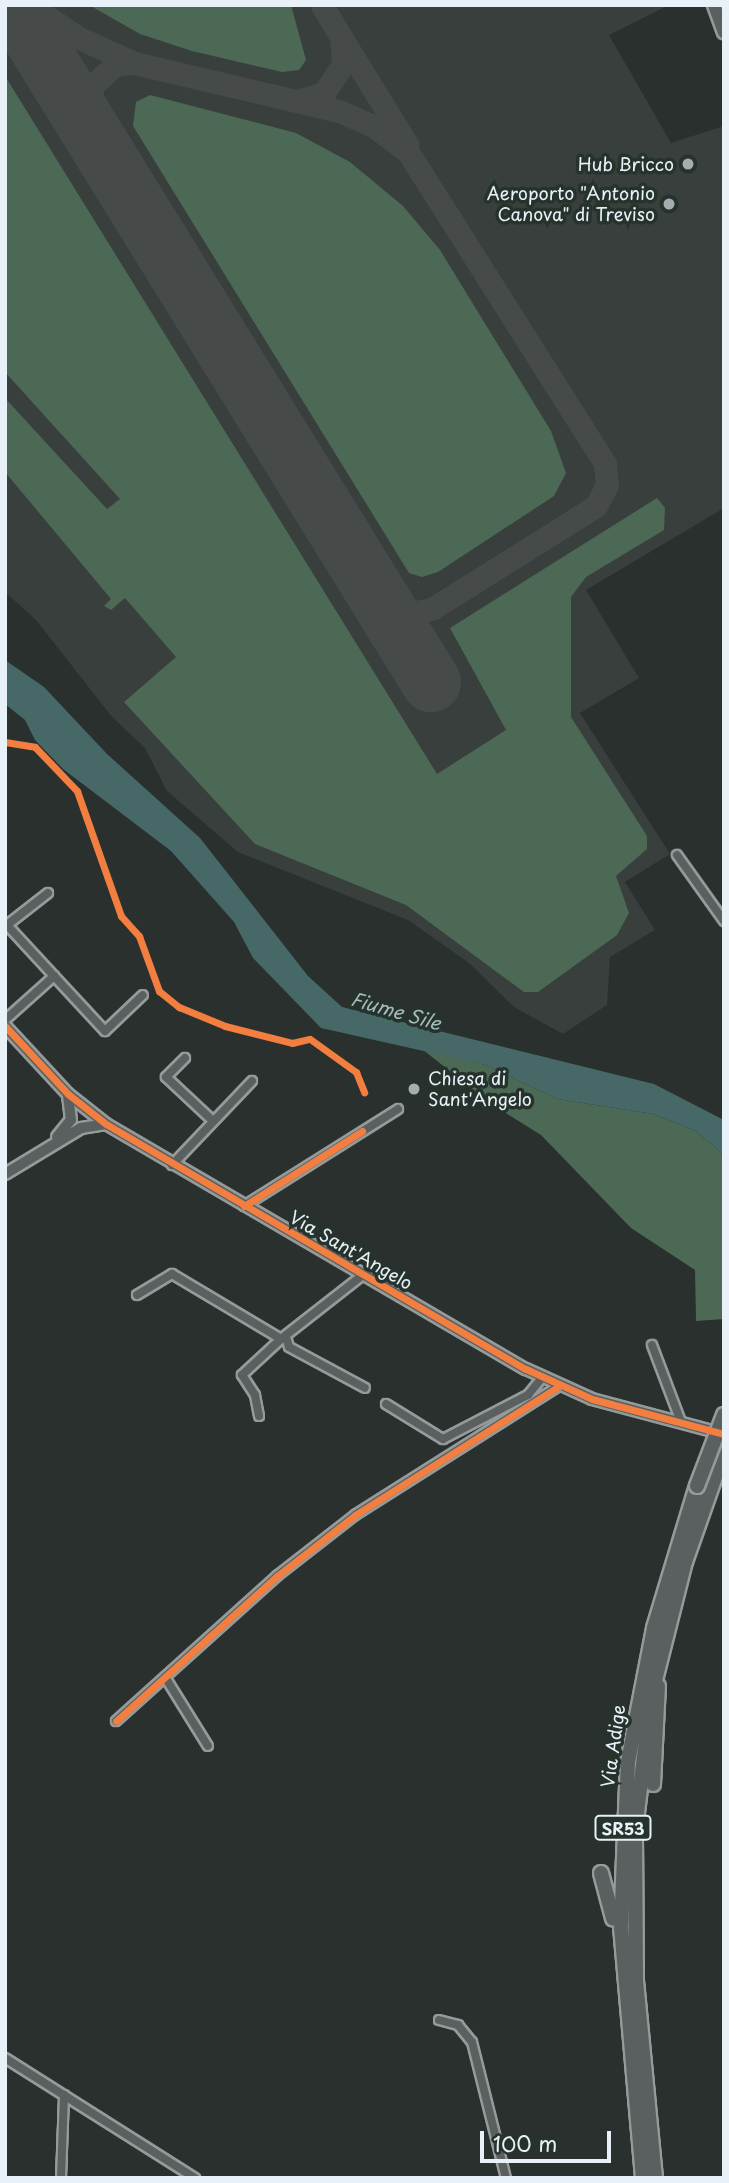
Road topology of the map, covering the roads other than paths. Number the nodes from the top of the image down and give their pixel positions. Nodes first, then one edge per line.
1 (718, 12) edge
2 (724, 32) edge
3 (677, 855) dead end
4 (48, 893) dead end
5 (724, 922) edge
6 (54, 976) junction
7 (143, 995) dead end
8 (5, 1020) edge
9 (5, 1026) edge
10 (185, 1058) dead end
11 (251, 1081) dead end
12 (68, 1094) junction
13 (398, 1109) dead end
14 (88, 1110) junction
15 (213, 1121) junction
16 (106, 1124) junction
17 (69, 1125) junction
18 (81, 1128) junction
19 (50, 1144) junction
20 (173, 1165) junction
21 (5, 1174) edge
22 (244, 1206) junction
23 (363, 1275) junction
24 (137, 1295) dead end
25 (283, 1338) junction
26 (652, 1345) dead end
27 (542, 1377) junction
28 (559, 1386) junction
29 (365, 1388) dead end
30 (386, 1404) dead end
31 (724, 1415) edge
32 (259, 1416) dead end
33 (680, 1419) junction
34 (724, 1434) edge
35 (724, 1451) edge
36 (703, 1487) junction
37 (657, 1672) junction
38 (165, 1676) junction
39 (116, 1721) dead end
40 (208, 1746) dead end
41 (653, 1784) dead end
42 (601, 1873) dead end
43 (625, 1989) junction
44 (439, 2020) dead end
45 (5, 2058) edge
46 (64, 2095) junction
47 (61, 2178) edge
48 (195, 2178) edge
49 (506, 2178) edge
50 (643, 2178) edge
51 (655, 2178) edge

1 - 2 main road
3 - 5 street
4 - 6 street
6 - 7 street
6 - 8 street
9 - 12 street, Via Sant'Angelo
10 - 15 street
11 - 15 street
12 - 14 street, Via Sant'Angelo
12 - 17 street
13 - 22 street
14 - 16 street, Via Sant'Angelo
14 - 17 street
14 - 18 street
15 - 20 street
16 - 18 street
16 - 20 street, Via Sant'Angelo
17 - 19 street
18 - 19 street
19 - 21 street
20 - 22 street, Via Sant'Angelo
22 - 23 street, Via Sant'Angelo
23 - 25 street
23 - 27 street, Via Sant'Angelo
24 - 25 street
25 - 29 street
25 - 32 street
26 - 33 street
27 - 28 street, Via Sant'Angelo
27 - 30 street
28 - 33 street, Via Sant'Angelo
28 - 38 street
31 - 36 highway, Via Adige / SR53, bridge
33 - 34 street, Via Sant'Angelo
35 - 36 highway, Via Adige / SR53
36 - 37 highway, Via Adige / SR53
36 - 43 highway, Via Adige / SR53
37 - 41 highway
37 - 51 highway, Via Adige / SR53
38 - 39 street
38 - 40 street
42 - 43 highway
43 - 50 highway, Via Adige / SR53
44 - 49 street
45 - 46 street
46 - 47 street
46 - 48 street

